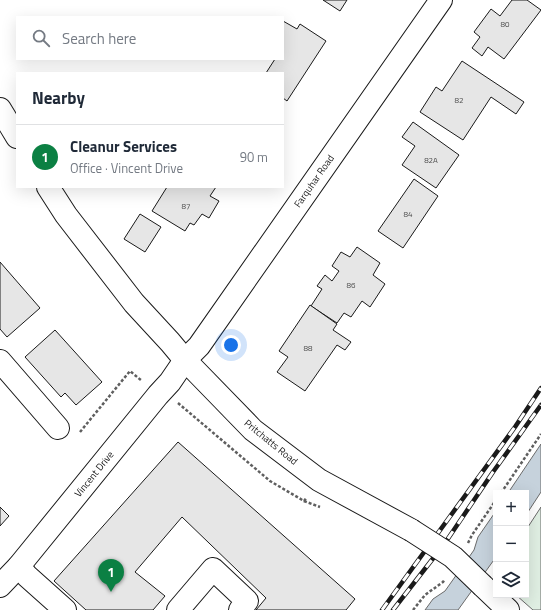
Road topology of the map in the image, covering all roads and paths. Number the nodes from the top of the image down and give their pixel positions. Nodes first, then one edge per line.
1 (441, 0) edge
2 (0, 109) edge
3 (16, 135) edge
4 (49, 188) edge
5 (185, 360) junction
6 (0, 361) edge
7 (130, 371) dead end
8 (176, 402) dead end
9 (67, 432) joint
10 (541, 434) edge
11 (319, 480) junction
12 (503, 490) edge
13 (19, 566) junction
14 (0, 586) edge
15 (65, 610) edge
16 (178, 610) edge
17 (240, 610) edge
18 (508, 610) edge

1 - 5 street, Farquhar Road
2 - 3 street
4 - 5 street, Pritchatts Road
5 - 11 street, Pritchatts Road
5 - 13 street, Vincent Drive
6 - 9 street
7 - 9 path
8 - 11 path
10 - 12 path
11 - 18 street, Pritchatts Road, bridge
13 - 14 street, Vincent Drive
13 - 15 street
16 - 17 street

